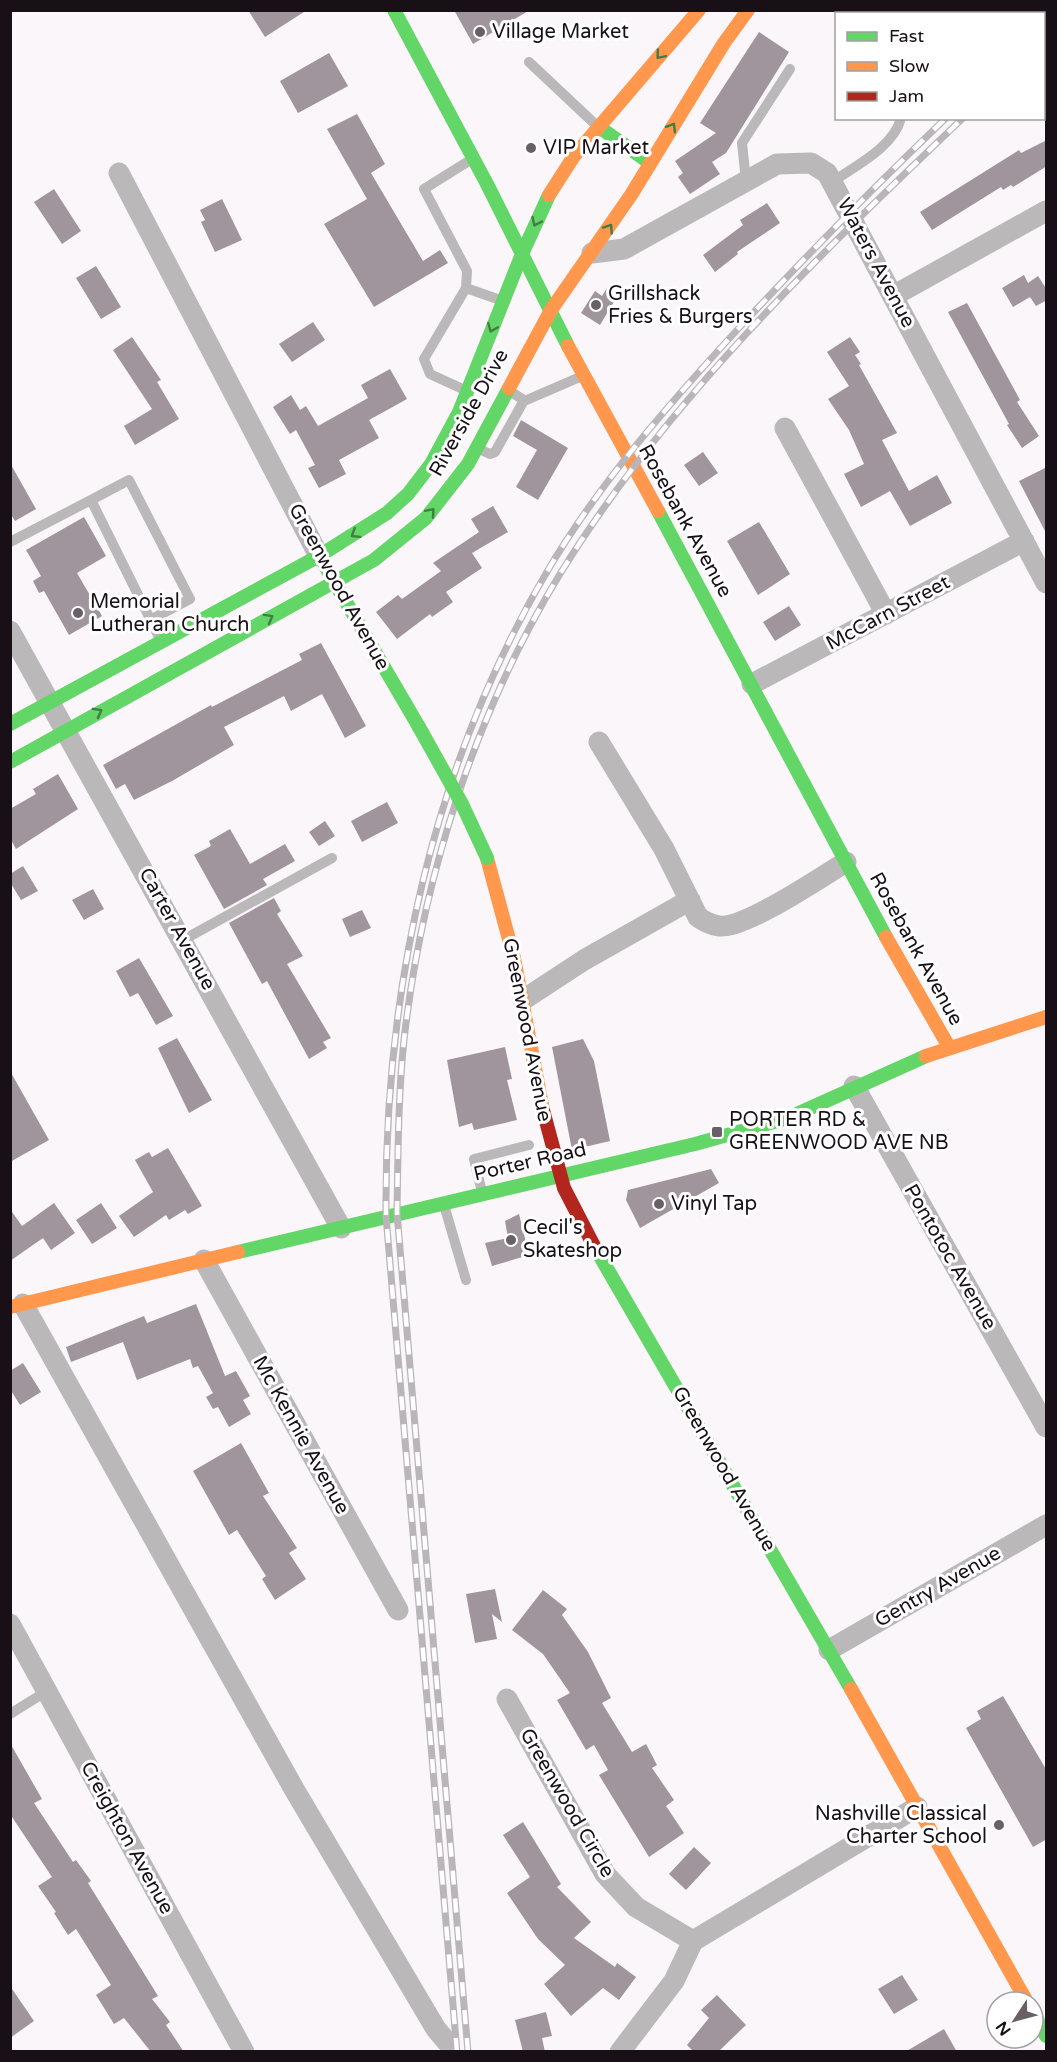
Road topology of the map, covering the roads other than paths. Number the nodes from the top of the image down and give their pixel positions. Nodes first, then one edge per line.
1 (394, 10) edge
2 (699, 10) edge
3 (748, 10) edge
4 (529, 62) dead end
5 (790, 69) dead end
6 (900, 120) edge
7 (598, 128) junction
8 (473, 158) junction
9 (650, 164) junction
10 (119, 173) dead end
11 (746, 182) junction
12 (832, 182) junction
13 (487, 184) junction
14 (551, 191) junction
15 (508, 198) dead end
16 (530, 201) dead end
17 (1047, 211) edge
18 (592, 253) junction
19 (522, 254) junction
20 (466, 288) junction
21 (893, 296) junction
22 (503, 301) junction
23 (550, 310) junction
24 (583, 375) junction
25 (506, 389) junction
26 (482, 399) junction
27 (522, 402) junction
28 (785, 428) dead end
29 (476, 448) junction
30 (91, 500) junction
31 (1024, 541) junction
32 (10, 542) edge
33 (319, 556) junction
34 (335, 582) junction
35 (1047, 583) edge
36 (886, 614) junction
37 (150, 620) junction
38 (10, 632) edge
39 (168, 655) junction
40 (752, 684) junction
41 (51, 700) junction
42 (10, 724) edge
43 (67, 730) junction
44 (599, 742) dead end
45 (10, 762) edge
46 (332, 858) dead end
47 (846, 862) junction
48 (690, 900) junction
49 (183, 940) junction
50 (523, 1000) junction
51 (1047, 1017) edge
52 (949, 1047) junction
53 (854, 1086) junction
54 (529, 1145) dead end
55 (557, 1175) junction
56 (482, 1193) junction
57 (443, 1202) junction
58 (341, 1228) junction
59 (204, 1260) junction
60 (465, 1280) dead end
61 (17, 1306) edge
62 (1047, 1427) edge
63 (1047, 1525) edge
64 (398, 1610) dead end
65 (10, 1624) edge
66 (829, 1650) junction
67 (47, 1691) junction
68 (507, 1700) dead end
69 (10, 1714) edge
70 (917, 1807) junction
71 (693, 1941) junction
72 (1021, 1990) edge
73 (447, 2042) dead end
74 (244, 2052) edge
75 (620, 2052) edge

1 - 8 street, Rosebank Avenue
2 -> 7 street, Riverside Drive
9 -> 3 street, Riverside Drive
4 - 7 lane
5 - 11 lane
6 - 12 lane
7 - 9 street
7 - 14 street, Riverside Drive
8 - 13 street, Rosebank Avenue
8 - 20 lane
18 -> 9 street, Riverside Drive
10 - 33 street, Greenwood Avenue
11 - 12 street, Waters Avenue
11 - 18 street, Waters Avenue
12 - 21 street, Waters Avenue
13 - 15 street
13 - 19 street, Rosebank Avenue
14 - 16 street
14 -> 19 street, Riverside Drive
17 - 21 street
18 - 23 street, Riverside Drive
19 - 22 street, Riverside Drive
19 - 23 street, Rosebank Avenue
20 - 22 lane
20 - 26 lane
21 - 31 street, Waters Avenue
22 -> 26 street, Riverside Drive
23 - 24 street, Rosebank Avenue
23 - 25 street, Riverside Drive
24 - 27 lane
24 - 40 street, Rosebank Avenue
25 - 26 street, Riverside Drive
25 - 27 lane
26 - 29 street, Riverside Drive
26 -> 33 street, Riverside Drive
27 - 29 lane
28 - 36 street
34 -> 29 street, Riverside Drive
30 - 32 lane
30 - 37 lane
30 - 37 lane
31 - 35 street, Waters Avenue
31 - 36 street, McCarn Street
33 - 34 street, Greenwood Avenue
33 - 39 street, Riverside Drive
39 -> 34 street, Riverside Drive
34 - 50 street, Greenwood Avenue, bridge
36 - 40 street, McCarn Street
37 - 39 lane
38 - 41 street, Carter Avenue
39 - 41 street, Riverside Drive
43 -> 39 street, Riverside Drive
40 - 47 street, Rosebank Avenue
41 - 42 street, Riverside Drive
41 - 43 street, Carter Avenue
43 - 45 street, Riverside Drive
43 - 49 street, Carter Avenue
44 - 48 street
46 - 49 lane
47 - 48 street
47 - 52 street, Rosebank Avenue
48 - 50 street
49 - 58 street, Carter Avenue
50 - 55 street, Greenwood Avenue
51 - 52 street, Porter Road
52 - 53 street, Porter Road
53 - 55 street, Porter Road
53 - 62 street, Pontotoc Avenue
54 - 56 lane
55 - 56 street, Porter Road
55 - 66 street, Greenwood Avenue
56 - 57 street, Porter Road
57 - 58 street, Porter Road
57 - 60 lane
58 - 59 street, Porter Road
59 - 61 street, Porter Road
59 - 64 street, Mc Kennie Avenue
61 - 73 street
63 - 66 street, Gentry Avenue
65 - 67 street, Creighton Avenue
66 - 70 street, Greenwood Avenue
67 - 69 lane
67 - 74 street, Creighton Avenue
68 - 71 street, Greenwood Circle
70 - 71 street
70 - 72 street, Greenwood Avenue
71 - 75 street

